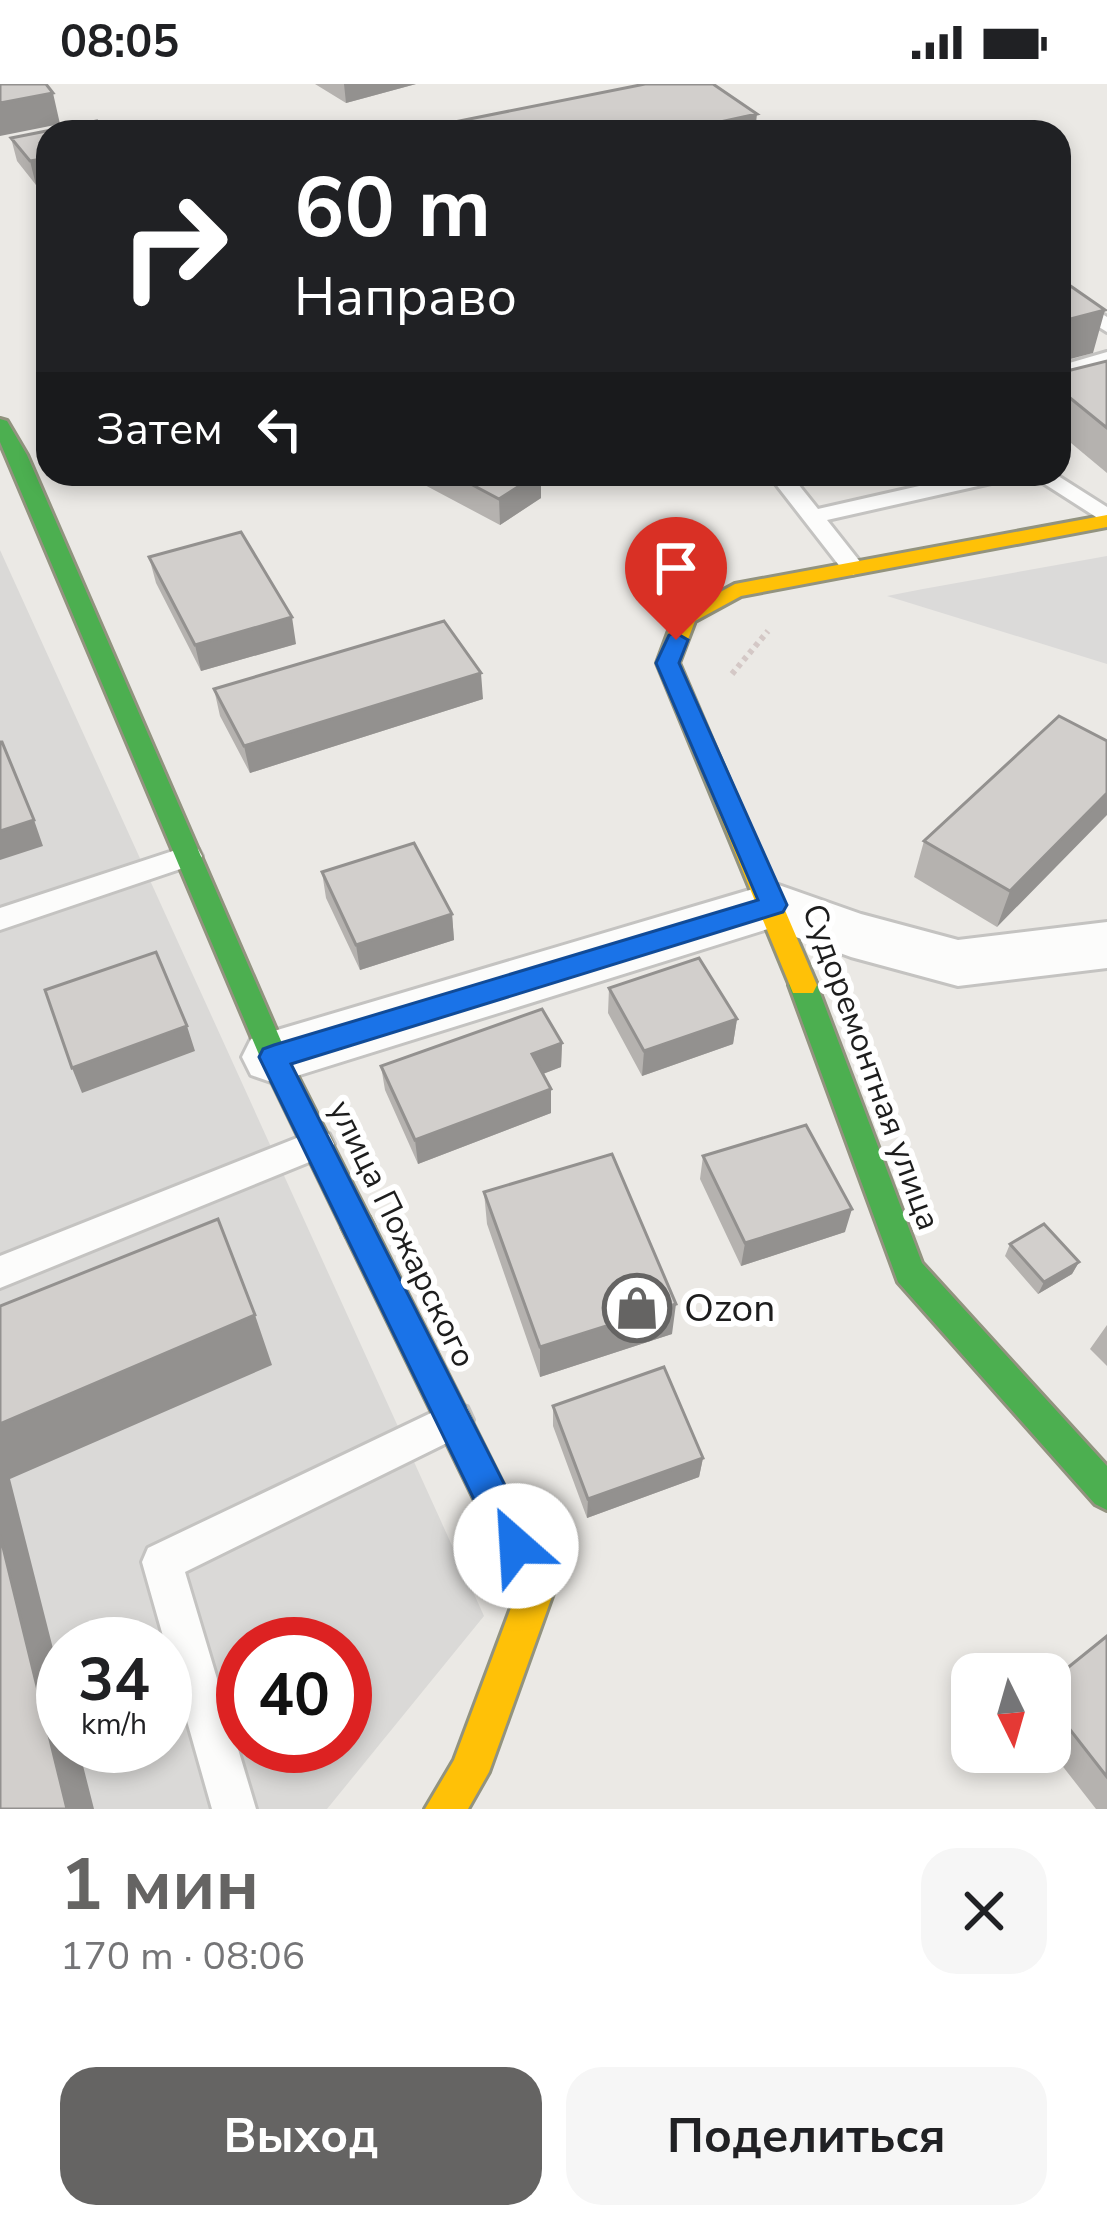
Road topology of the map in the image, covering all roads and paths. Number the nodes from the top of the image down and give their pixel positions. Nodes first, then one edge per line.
1 (1071, 301) edge
2 (1107, 326) edge
3 (1107, 358) edge
4 (1071, 368) edge
5 (6, 446) edge
6 (789, 486) edge
7 (948, 486) edge
8 (1058, 486) edge
9 (815, 516) junction
10 (1107, 519) edge
11 (853, 568) junction
12 (783, 621) dead end
13 (725, 684) dead end
14 (188, 856) junction
15 (773, 905) junction
16 (0, 919) edge
17 (1107, 945) edge
18 (274, 1057) junction
19 (317, 1144) junction
20 (0, 1272) edge
21 (454, 1420) junction
22 (1107, 1492) edge
23 (235, 1809) edge
24 (446, 1809) edge

1 - 2 lane
3 - 4 lane
5 - 14 street, улица Пожарского
6 - 9 lane
7 - 9 lane
8 - 10 lane
9 - 11 lane
10 - 11 street, Судоремонтная улица
11 - 15 street, Судоремонтная улица
12 - 13 path
14 - 16 lane
14 - 18 street, улица Пожарского
15 - 17 street
15 - 18 street
15 - 22 street, Судоремонтная улица
18 - 19 street, улица Пожарского
19 - 20 lane
19 - 21 street, улица Пожарского
21 - 23 lane
21 - 24 street, улица Пожарского

